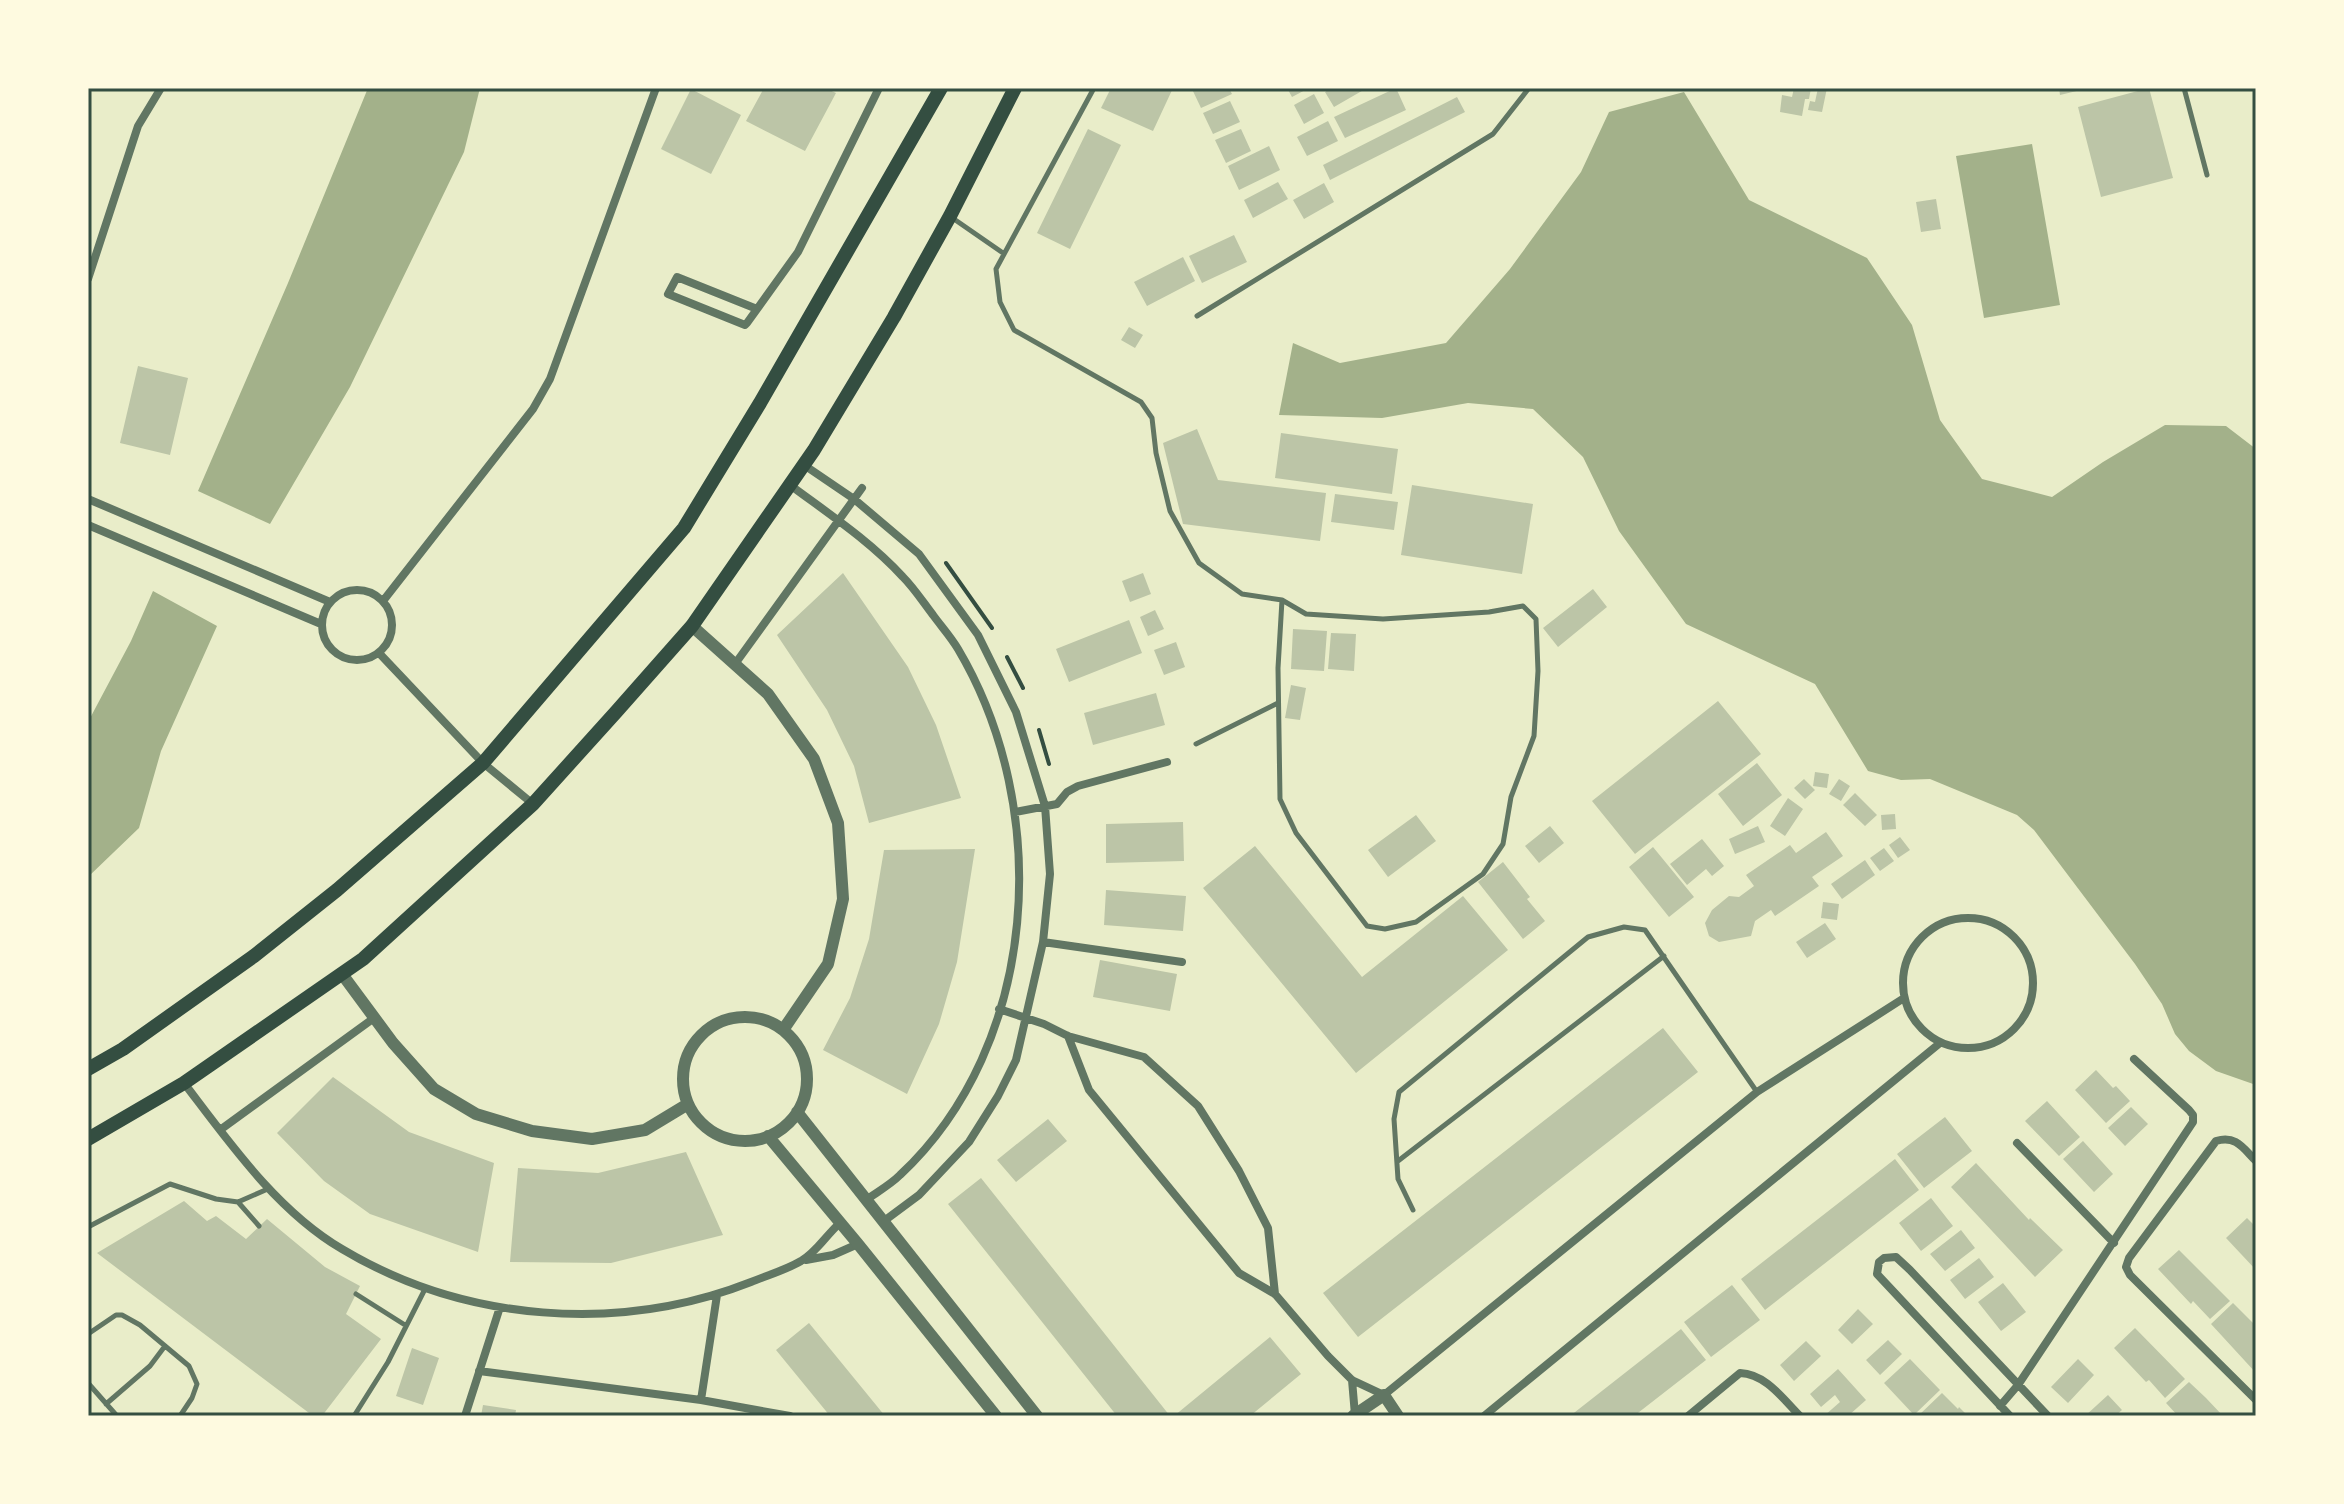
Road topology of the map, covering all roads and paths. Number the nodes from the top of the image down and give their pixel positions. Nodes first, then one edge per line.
1 (161, 88) edge
2 (656, 88) edge
3 (879, 88) edge
4 (941, 88) edge
5 (1015, 88) edge
6 (1094, 88) edge
7 (1529, 88) edge
8 (2184, 88) edge
9 (2207, 175) dead end
10 (950, 216) junction
11 (1003, 253) junction
12 (88, 279) edge
13 (757, 309) junction
14 (1197, 316) dead end
15 (804, 465) junction
16 (790, 485) junction
17 (862, 488) dead end
18 (88, 499) edge
19 (854, 499) junction
20 (838, 521) junction
21 (88, 525) edge
22 (1282, 600) junction
23 (383, 601) junction
24 (330, 602) junction
25 (321, 624) junction
26 (692, 626) junction
27 (379, 653) junction
28 (735, 664) junction
29 (1278, 703) junction
30 (1196, 744) dead end
31 (1167, 762) dead end
32 (483, 763) junction
33 (533, 804) junction
34 (1045, 806) junction
35 (1015, 812) junction
36 (1043, 942) junction
37 (1664, 956) junction
38 (1182, 962) dead end
39 (342, 974) junction
40 (1904, 998) junction
41 (999, 1009) junction
42 (374, 1018) junction
43 (1027, 1018) junction
44 (783, 1030) junction
45 (1068, 1036) junction
46 (1940, 1043) junction
47 (2134, 1059) dead end
48 (88, 1069) edge
49 (184, 1083) junction
50 (1757, 1092) junction
51 (688, 1104) junction
52 (797, 1112) junction
53 (220, 1130) junction
54 (768, 1136) junction
55 (88, 1139) edge
56 (2017, 1143) dead end
57 (1397, 1161) junction
58 (2256, 1161) edge
59 (270, 1188) junction
60 (866, 1200) junction
61 (238, 1202) junction
62 (1413, 1210) dead end
63 (884, 1221) junction
64 (840, 1223) junction
65 (259, 1226) dead end
66 (88, 1227) edge
67 (2114, 1243) junction
68 (858, 1244) junction
69 (804, 1260) junction
70 (425, 1289) junction
71 (356, 1294) dead end
72 (1275, 1294) junction
73 (717, 1295) junction
74 (500, 1307) junction
75 (405, 1325) junction
76 (88, 1334) edge
77 (165, 1346) junction
78 (479, 1371) junction
79 (1352, 1380) junction
80 (88, 1383) edge
81 (2018, 1385) junction
82 (1384, 1395) junction
83 (701, 1400) junction
84 (2256, 1400) edge
85 (106, 1404) junction
86 (2000, 1406) junction
87 (117, 1416) edge
88 (180, 1416) edge
89 (354, 1416) edge
90 (465, 1416) edge
91 (790, 1416) edge
92 (996, 1416) edge
93 (1037, 1416) edge
94 (1354, 1416) edge
95 (1398, 1416) edge
96 (1484, 1416) edge
97 (1688, 1416) edge
98 (1800, 1416) edge
99 (2010, 1416) edge
100 (2048, 1416) edge

1 - 12 street
2 - 23 street
3 - 13 street
4 - 32 main road
5 - 10 main road
6 - 11 lane
7 - 14 lane
8 - 9 lane
10 - 11 lane
10 - 15 main road
11 - 22 lane
13 - 13 street
15 - 16 main road
15 - 19 street
16 - 20 street
16 - 26 main road
17 - 19 street
18 - 24 street
19 - 20 street
19 - 34 street
20 - 28 street
20 - 35 street
21 - 25 street
22 - 29 lane
22 - 29 lane
23 - 24 street
23 - 27 street
24 - 25 street
25 - 27 street
26 - 28 street
26 - 33 main road
27 - 32 street
28 - 44 street
29 - 30 lane
31 - 34 street
32 - 33 street
32 - 48 main road
33 - 39 main road
34 - 35 street
34 - 36 street
35 - 41 street
36 - 38 street
36 - 43 street
37 - 50 lane
37 - 57 lane
37 - 57 lane
39 - 42 street
39 - 49 main road
40 - 46 street
40 - 46 street
40 - 50 street
41 - 43 street
41 - 60 street
42 - 51 street
42 - 53 street
43 - 45 street
43 - 63 street
44 - 51 street
44 - 52 street
45 - 72 street
45 - 72 street
46 - 96 street
47 - 67 street
49 - 53 street
49 - 55 main road
50 - 82 street
51 - 54 street
52 - 54 street
52 - 60 street
53 - 59 street
54 - 64 street
56 - 67 street
57 - 62 lane
58 - 84 street
59 - 61 lane
59 - 70 street
60 - 63 street
61 - 65 lane
61 - 66 lane
63 - 93 street
64 - 68 street
64 - 69 street
67 - 81 street
68 - 69 street
68 - 92 street
69 - 73 street
70 - 74 street
70 - 75 lane
71 - 75 lane
72 - 79 street
73 - 74 street
73 - 83 street
74 - 78 street
75 - 89 lane
76 - 77 lane
77 - 85 lane
77 - 88 lane
78 - 83 street
78 - 90 street
79 - 82 street
79 - 94 street
80 - 85 lane
81 - 86 street
81 - 86 street
81 - 100 street
82 - 94 street
82 - 95 street
83 - 91 street
85 - 87 lane
86 - 99 street
97 - 98 street

